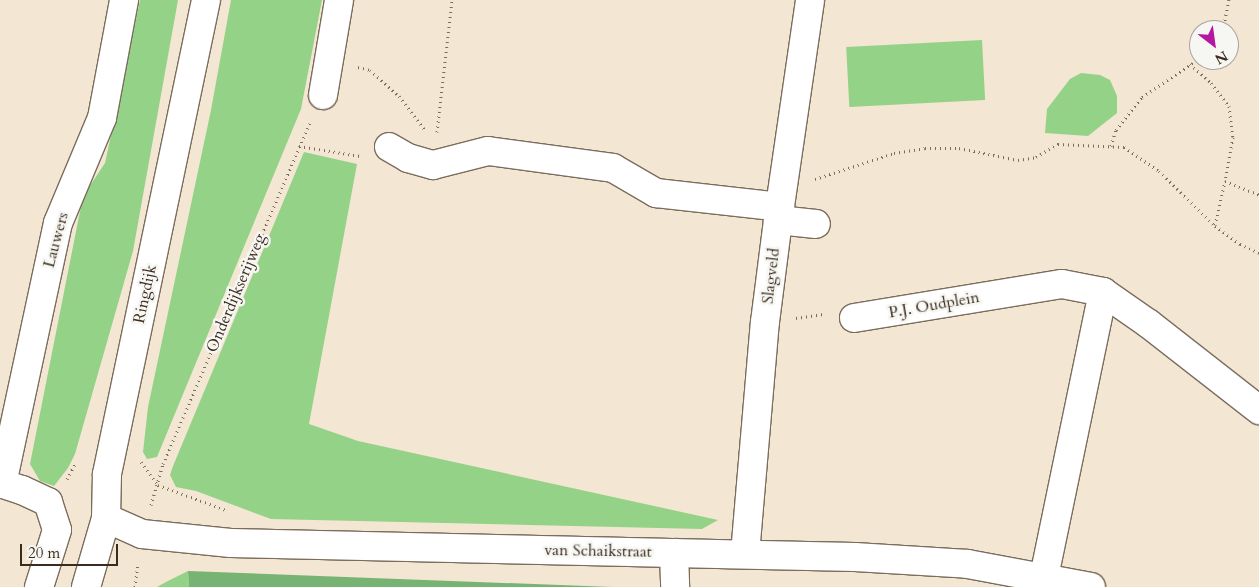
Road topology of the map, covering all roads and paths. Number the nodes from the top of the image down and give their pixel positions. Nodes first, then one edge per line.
1 (124, 0) edge
2 (206, 0) edge
3 (339, 0) edge
4 (452, 0) edge
5 (810, 0) edge
6 (1229, 0) edge
7 (1225, 20) edge
8 (328, 62) junction
9 (1189, 65) edge
10 (1197, 70) edge
11 (324, 95) joint
12 (299, 146) junction
13 (1110, 146) junction
14 (389, 147) joint
15 (784, 180) junction
16 (1225, 181) junction
17 (1259, 195) edge
18 (779, 213) junction
19 (816, 224) dead end
20 (1215, 226) junction
21 (1259, 253) edge
22 (1103, 292) junction
23 (854, 318) joint
24 (765, 322) junction
25 (1259, 410) edge
26 (1, 484) edge
27 (106, 518) junction
28 (142, 534) junction
29 (674, 553) junction
30 (745, 554) junction
31 (1044, 577) junction
32 (38, 587) edge
33 (86, 587) edge
34 (135, 587) edge
35 (675, 587) edge
36 (1091, 587) edge

1 - 26 street, Lauwers
2 - 27 street, Ringdijk
3 - 8 street
4 - 8 path
5 - 15 street, Slagveld
6 - 7 path
8 - 11 street
9 - 13 path
10 - 16 path
11 - 12 path, Onderdijkserijweg
12 - 14 path
12 - 28 path, Onderdijkserijweg
13 - 15 path
13 - 20 path
14 - 18 street
15 - 18 street, Slagveld
16 - 17 path
16 - 20 path
18 - 19 street
18 - 24 street, Slagveld
20 - 21 path
22 - 23 street, P.J. Oudplein
22 - 25 street, P.J. Oudplein
22 - 31 street
23 - 24 path
24 - 30 street, Slagveld
26 - 32 street
27 - 28 street, van Schaikstraat
27 - 33 street, Ringdijk
28 - 29 street, van Schaikstraat
28 - 34 path, Onderdijkserijweg
29 - 30 street, van Schaikstraat
29 - 35 street
30 - 31 street, van Schaikstraat
31 - 36 street, van Schaikstraat

